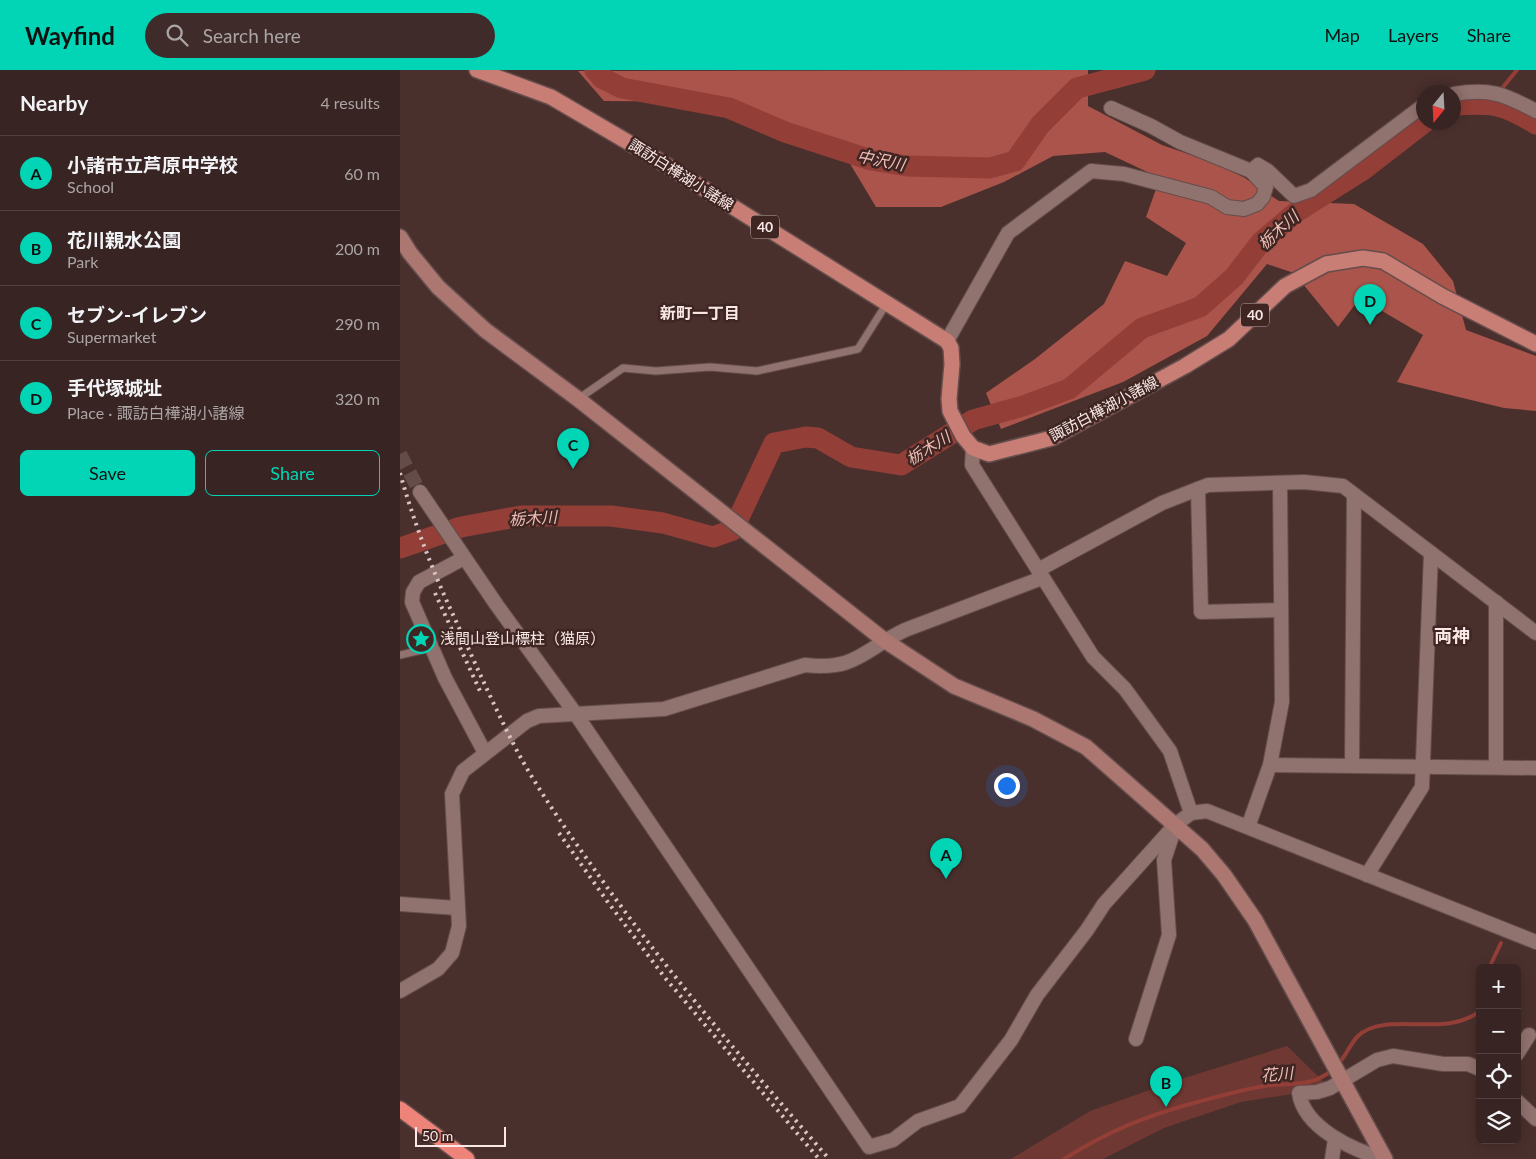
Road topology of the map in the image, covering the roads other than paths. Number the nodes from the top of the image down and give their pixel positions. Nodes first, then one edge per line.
1 (477, 70) edge
2 (1461, 93) edge
3 (1111, 108) dead end
4 (1416, 111) edge
5 (1536, 111) edge
6 (1251, 171) junction
7 (400, 237) edge
8 (887, 303) junction
9 (946, 341) junction
10 (1536, 344) edge
11 (578, 399) junction
12 (973, 448) junction
13 (1280, 483) junction
14 (1198, 489) junction
15 (420, 492) tunnel mouth
16 (1354, 495) junction
17 (1431, 553) junction
18 (464, 558) junction
19 (1040, 574) junction
20 (1496, 602) junction
21 (1281, 610) junction
22 (1535, 631) edge
23 (884, 640) junction
24 (430, 648) junction
25 (400, 655) edge
26 (575, 713) junction
27 (485, 753) junction
28 (1352, 764) junction
29 (1270, 765) junction
30 (1424, 766) junction
31 (1496, 767) junction
32 (1536, 768) edge
33 (1191, 813) junction
34 (1175, 825) junction
35 (1248, 827) junction
36 (1367, 875) junction
37 (400, 904) edge
38 (458, 908) junction
39 (1536, 942) edge
40 (400, 991) edge
41 (1529, 1034) dead end
42 (1136, 1039) dead end
43 (1521, 1047) edge
44 (1476, 1068) edge
45 (1341, 1076) junction
46 (1521, 1105) edge
47 (400, 1109) edge
48 (1536, 1119) edge
49 (1335, 1139) junction
50 (468, 1159) edge
51 (1332, 1159) edge
52 (1384, 1159) edge

1 - 8 main road, 諏訪白樺湖小諸線 / 40
2 - 5 street
3 - 6 street
4 - 6 street
6 - 9 street
7 - 11 street
8 - 9 main road, 諏訪白樺湖小諸線 / 40
8 - 11 lane
9 - 12 main road
10 - 12 main road, 諏訪白樺湖小諸線 / 40
11 - 23 street
12 - 19 street
13 - 14 street
13 - 16 street
13 - 21 street
14 - 19 street
14 - 21 street
15 - 18 street
16 - 17 street
16 - 28 street
17 - 20 street
17 - 30 street
18 - 24 street
18 - 26 street
19 - 23 street
19 - 33 street
20 - 22 street
20 - 31 street
21 - 29 street
23 - 26 street
23 - 34 street
24 - 25 lane
24 - 27 street
26 - 27 street
26 - 34 street
27 - 38 street
28 - 29 street
28 - 30 street
29 - 35 street
30 - 31 street
30 - 36 street
31 - 32 street
33 - 34 street
33 - 35 street
34 - 42 street
34 - 45 street
35 - 36 street
36 - 39 street
37 - 38 street
38 - 40 street
41 - 43 street
44 - 45 street
45 - 49 street
45 - 52 street
46 - 48 street
47 - 50 highway
49 - 51 street
49 - 52 street

